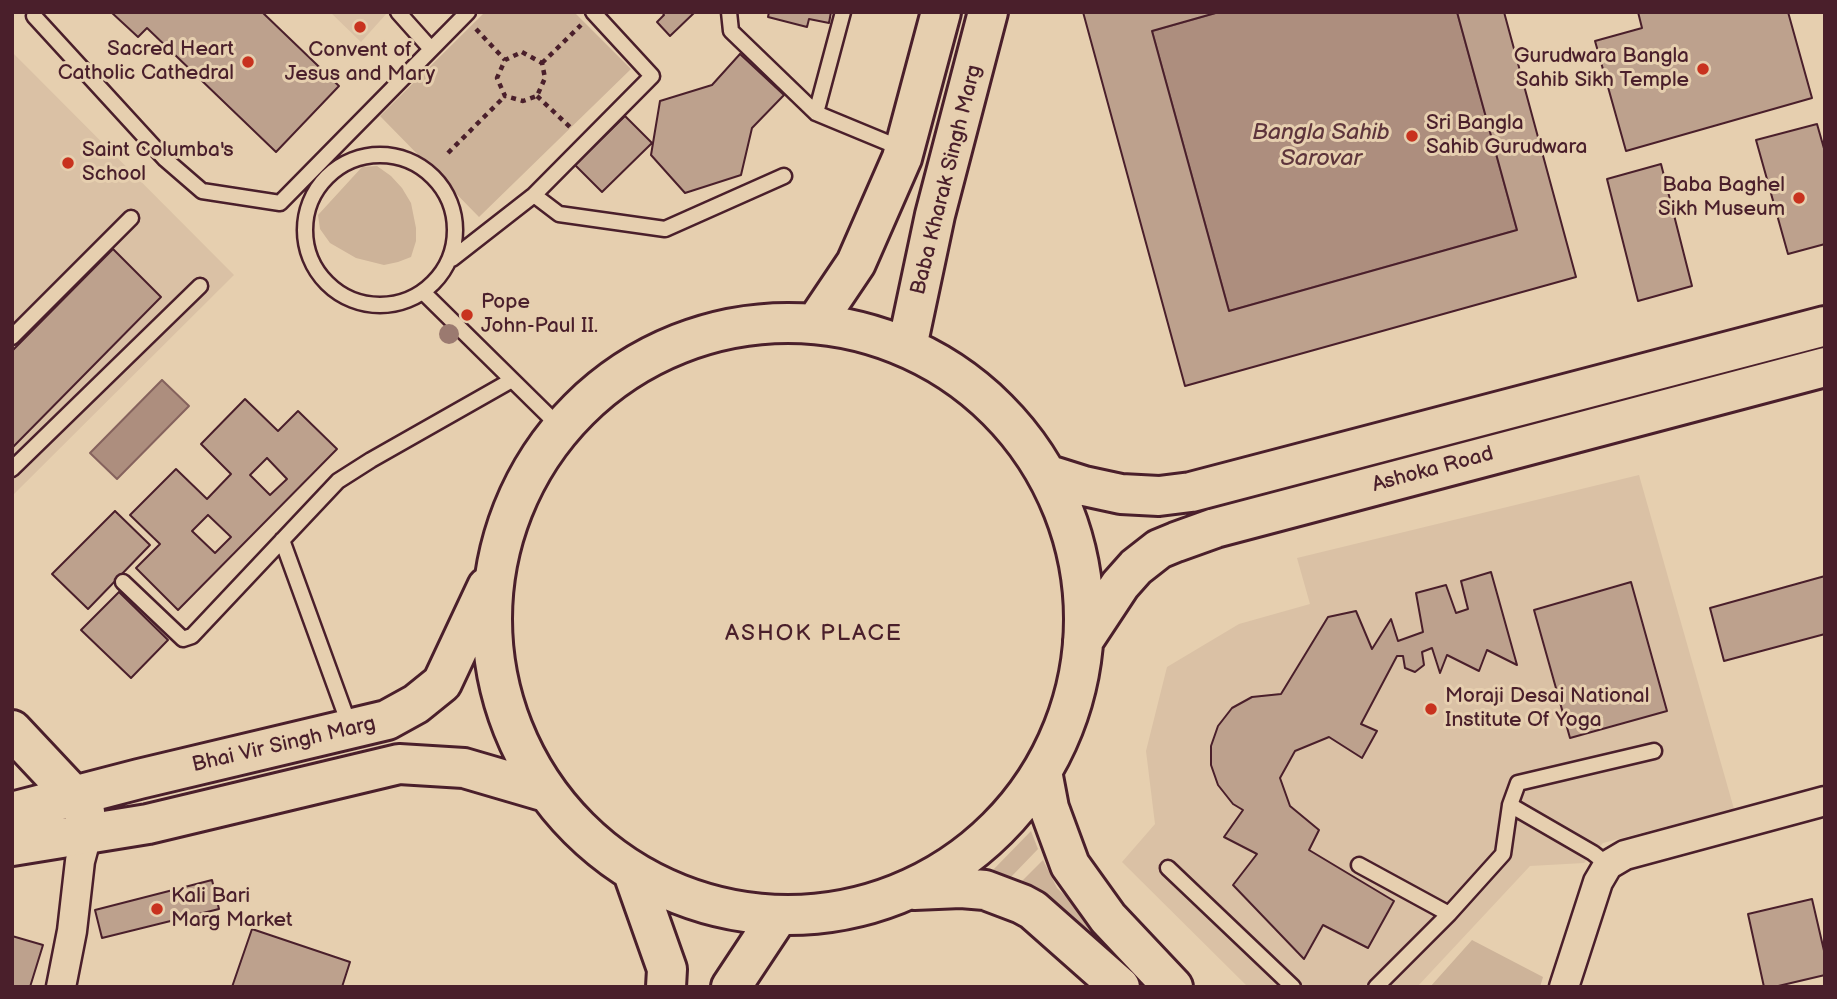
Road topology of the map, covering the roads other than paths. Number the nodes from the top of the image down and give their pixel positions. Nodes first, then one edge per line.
1 (398, 12) edge
2 (594, 12) edge
3 (729, 12) edge
4 (843, 12) edge
5 (941, 12) edge
6 (988, 12) edge
7 (466, 14) edge
8 (34, 16) dead end
9 (431, 49) junction
10 (816, 113) junction
11 (905, 150) junction
12 (784, 176) dead end
13 (534, 195) junction
14 (131, 218) dead end
15 (452, 259) junction
16 (200, 286) dead end
17 (424, 293) junction
18 (815, 324) junction
19 (1825, 326) edge
20 (12, 337) edge
21 (907, 347) junction
22 (1825, 367) edge
23 (512, 380) junction
24 (561, 428) junction
25 (12, 469) edge
26 (1046, 474) junction
27 (282, 540) junction
28 (496, 567) junction
29 (123, 582) dead end
30 (1083, 641) junction
31 (350, 729) junction
32 (12, 730) edge
33 (1654, 751) dead end
34 (1042, 771) junction
35 (546, 792) junction
36 (73, 795) junction
37 (1825, 801) edge
38 (1510, 805) junction
39 (93, 834) junction
40 (14, 835) edge
41 (1359, 865) dead end
42 (1608, 865) junction
43 (1168, 869) dead end
44 (633, 873) junction
45 (905, 891) junction
46 (1449, 914) junction
47 (778, 916) junction
48 (1142, 956) junction
49 (1118, 984) edge
50 (61, 987) edge
51 (666, 987) edge
52 (731, 987) edge
53 (1173, 987) edge
54 (1293, 987) edge
55 (1376, 987) edge
56 (1564, 987) edge

1 - 9 lane
2 - 13 lane
3 - 10 lane
4 - 10 lane
5 - 11 main road
6 - 21 main road, Baba Kharak Singh Marg
7 - 9 lane
8 - 9 lane
10 - 11 lane
11 - 18 main road
12 - 13 lane
13 - 15 lane
14 - 20 lane
15 - 17 lane
15 - 17 lane
16 - 25 lane
17 - 23 lane
18 - 21 main road
18 - 24 main road
19 - 26 main road, Ashoka Road
21 - 26 main road
22 - 30 main road, Ashoka Road
23 - 24 lane
23 - 27 lane
24 - 28 main road
26 - 30 main road
27 - 29 lane
27 - 31 lane
28 - 31 main road, Bhai Vir Singh Marg
28 - 35 main road
30 - 34 main road
31 - 36 main road, Bhai Vir Singh Marg
32 - 36 main road
33 - 38 lane
34 - 45 main road
34 - 48 main road
35 - 39 main road
35 - 44 main road
36 - 39 main road
36 - 40 main road, Bhai Vir Singh Marg
37 - 42 street
38 - 42 lane
38 - 46 lane
39 - 40 main road
39 - 50 street
41 - 46 lane
42 - 56 street
43 - 54 lane
44 - 47 main road
44 - 51 main road
45 - 47 main road
45 - 49 main road
46 - 55 lane
47 - 52 main road
48 - 49 main road
48 - 53 main road

